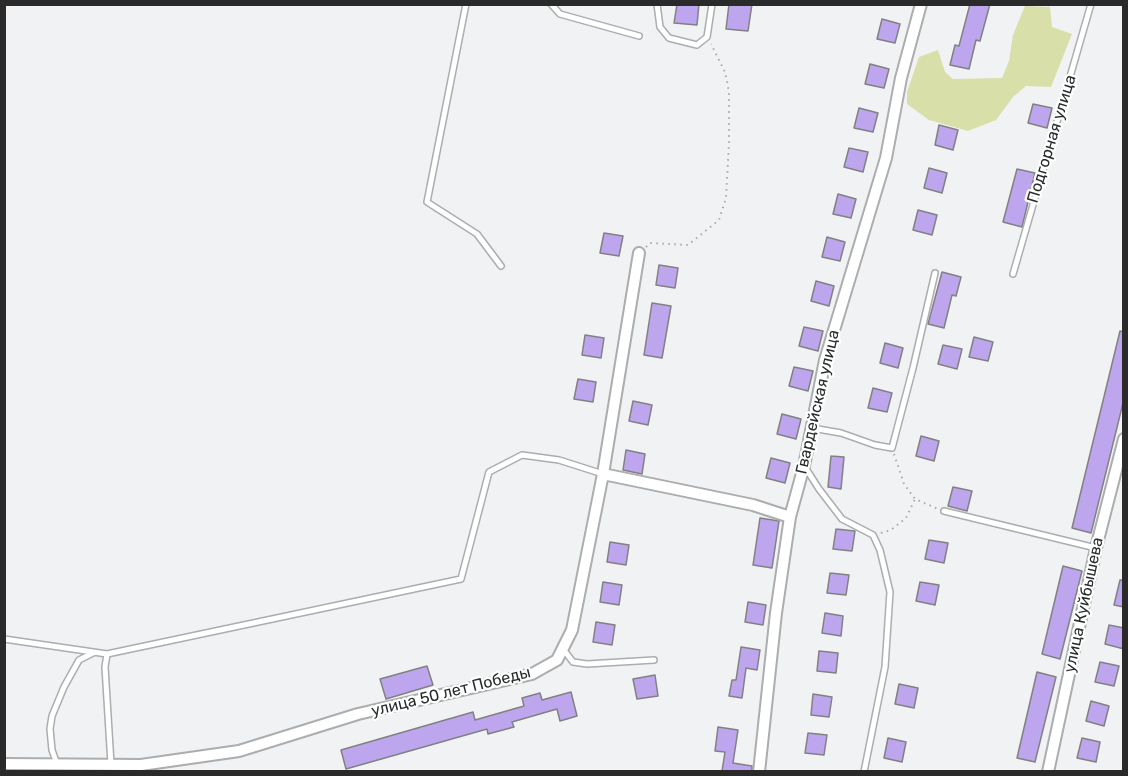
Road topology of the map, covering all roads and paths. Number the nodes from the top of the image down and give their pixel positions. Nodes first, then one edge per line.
1 (466, 4) edge
2 (551, 4) edge
3 (657, 4) edge
4 (712, 4) edge
5 (921, 4) edge
6 (1091, 4) edge
7 (639, 36) dead end
8 (707, 36) junction
9 (639, 253) joint
10 (501, 266) dead end
11 (935, 273) dead end
12 (1013, 274) dead end
13 (811, 428) junction
14 (1124, 439) edge
15 (892, 448) junction
16 (804, 466) junction
17 (603, 474) junction
18 (915, 499) junction
19 (944, 511) joint
20 (790, 517) junction
21 (873, 535) junction
22 (1096, 548) junction
23 (4, 639) edge
24 (563, 649) junction
25 (95, 652) junction
26 (107, 654) junction
27 (654, 660) dead end
28 (4, 764) edge
29 (57, 764) junction
30 (111, 764) junction
31 (759, 771) edge
32 (864, 771) edge
33 (1048, 771) edge

1 - 10 lane
2 - 7 lane
3 - 8 lane
4 - 8 lane
5 - 13 street, Гвардейская улица
6 - 12 lane, Подгорная улица
8 - 9 path
9 - 17 street, улица 50 лет Победы
11 - 15 lane
13 - 15 lane
13 - 16 street, Гвардейская улица
14 - 22 street, улица Куйбышева
15 - 18 path
16 - 20 street, Гвардейская улица
16 - 21 lane
17 - 20 street
17 - 24 street, улица 50 лет Победы
17 - 26 lane
18 - 19 path
18 - 21 path
19 - 22 lane
20 - 31 street, Гвардейская улица
21 - 32 lane
22 - 33 street, улица Куйбышева
23 - 25 lane
24 - 27 lane
24 - 30 street, улица 50 лет Победы
25 - 26 lane
25 - 29 lane
26 - 30 lane
28 - 29 street, улица 50 лет Победы
29 - 30 street, улица 50 лет Победы

